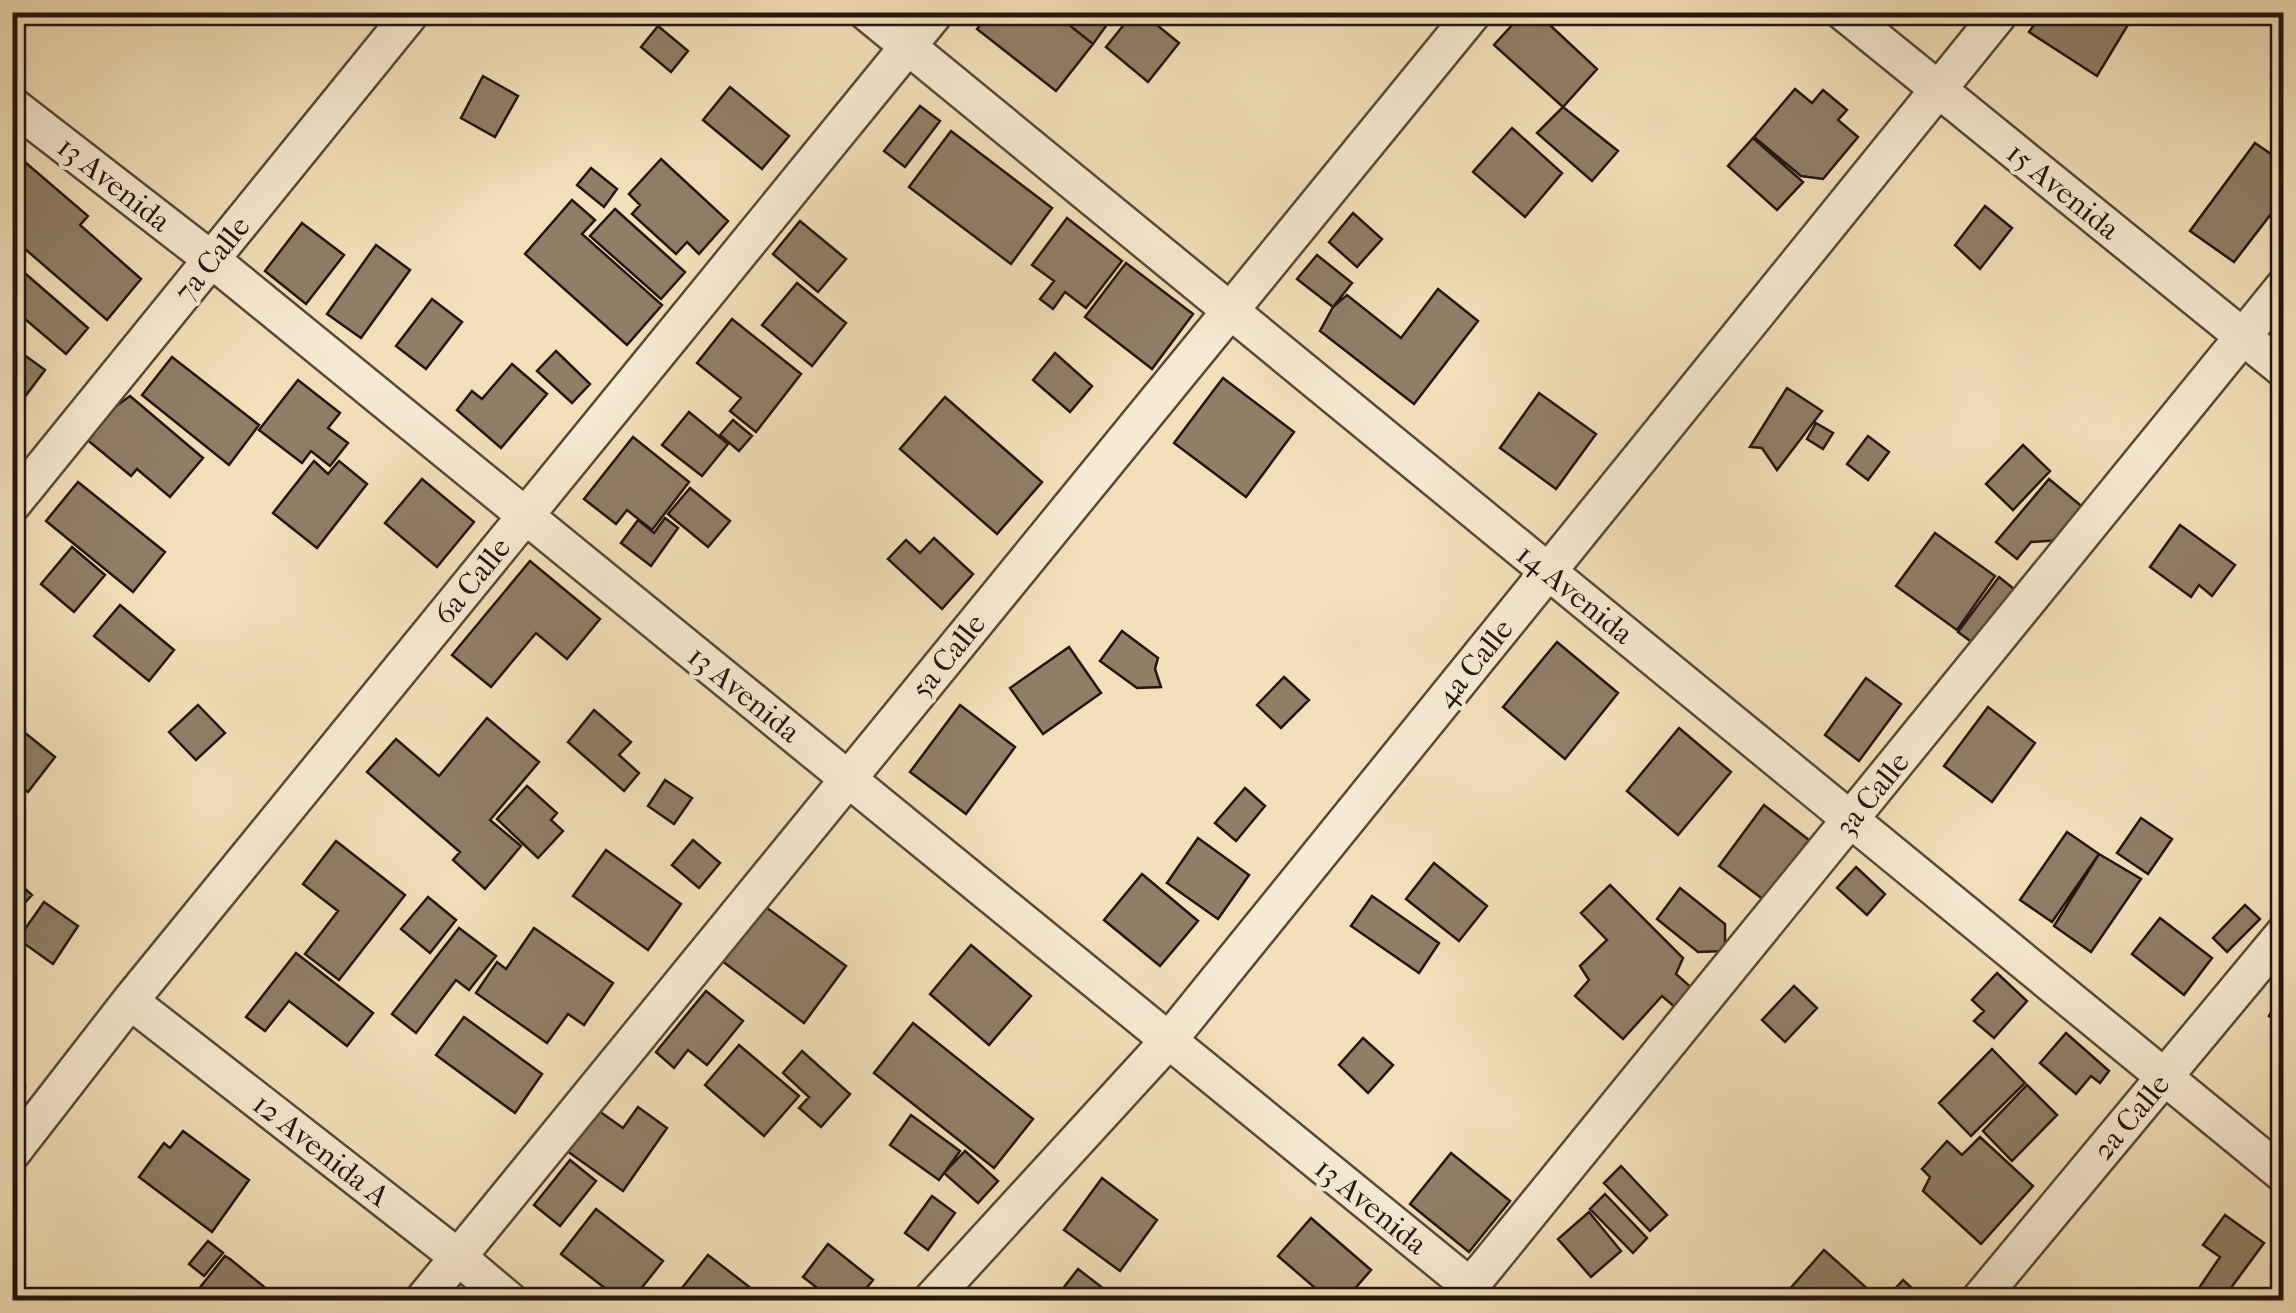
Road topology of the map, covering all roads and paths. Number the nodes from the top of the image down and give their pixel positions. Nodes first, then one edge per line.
1 (412, 12) edge
2 (866, 12) edge
3 (936, 12) edge
4 (1474, 12) edge
5 (1843, 12) edge
6 (2001, 12) edge
7 (908, 47) junction
8 (1938, 90) junction
9 (12, 105) edge
10 (212, 260) junction
11 (2284, 286) edge
12 (1230, 311) junction
13 (2242, 336) junction
14 (2284, 370) edge
15 (12, 504) edge
16 (526, 516) junction
17 (1548, 572) junction
18 (848, 779) junction
19 (1850, 820) junction
20 (2284, 933) edge
21 (130, 1001) junction
22 (1169, 1040) junction
23 (2164, 1077) junction
24 (12, 1154) edge
25 (2284, 1175) edge
26 (458, 1257) junction
27 (1465, 1294) edge
28 (423, 1300) edge
29 (509, 1300) edge
30 (931, 1300) edge
31 (1979, 1300) edge

1 - 10 street, 7a Calle
2 - 7 street, 14 Avenida
3 - 7 street, 6a Calle
4 - 12 street, 5a Calle
5 - 8 street, 15 Avenida
6 - 8 street, 4a Calle
7 - 12 street, 14 Avenida
7 - 16 street, 6a Calle
8 - 13 street, 15 Avenida
8 - 17 street, 4a Calle
9 - 10 street, 13 Avenida
10 - 15 street, 7a Calle
10 - 16 street, 13 Avenida
11 - 13 street, 3a Calle
12 - 17 street, 14 Avenida
12 - 18 street, 5a Calle
13 - 14 street, 15 Avenida
13 - 19 street, 3a Calle
16 - 18 street, 13 Avenida
16 - 21 street, 6a Calle
17 - 19 street, 14 Avenida
17 - 22 street, 4a Calle
18 - 22 street, 13 Avenida
18 - 26 street, 5a Calle
19 - 23 street, 14 Avenida
19 - 27 street, 3a Calle
20 - 23 street, 2a Calle
21 - 24 street, 6a Calle
21 - 26 street, 12 Avenida A
22 - 27 street, 13 Avenida
22 - 30 street, 4a Calle
23 - 25 street, 14 Avenida
23 - 31 street, 2a Calle
26 - 28 street, 5a Calle
26 - 29 street, 12 Avenida A

